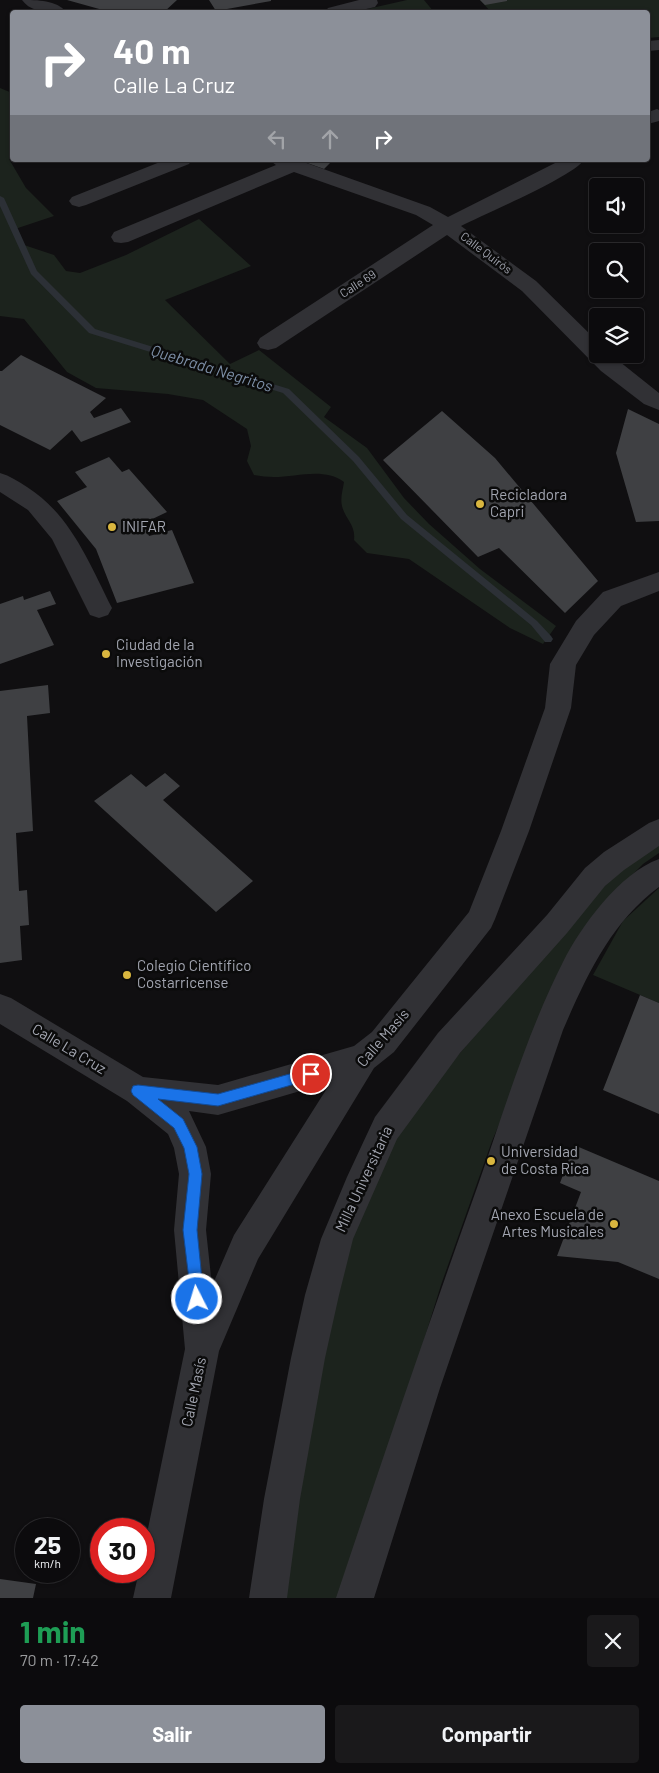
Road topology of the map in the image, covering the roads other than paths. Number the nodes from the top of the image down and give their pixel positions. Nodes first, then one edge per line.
1 (31, 0) edge
2 (368, 0) edge
3 (53, 10) edge
4 (342, 10) edge
5 (177, 162) edge
6 (286, 162) edge
7 (571, 162) edge
8 (79, 201) dead end
9 (447, 224) junction
10 (121, 237) dead end
11 (268, 343) dead end
12 (659, 402) edge
13 (0, 482) edge
14 (659, 581) edge
15 (99, 608) dead end
16 (659, 831) edge
17 (659, 871) edge
18 (0, 1008) edge
19 (363, 1058) junction
20 (138, 1091) junction
21 (202, 1352) junction
22 (152, 1598) edge
23 (268, 1598) edge
24 (355, 1598) edge

1 - 3 street
2 - 4 street
5 - 8 street
6 - 9 street, Calle Quirós
6 - 10 street
7 - 9 street, Calle 69
9 - 11 street, Calle 69
9 - 12 street, Calle Quirós
13 - 15 street
14 - 19 street, Calle Masís
16 - 23 street, Milla Universitaria
17 - 24 street
18 - 20 street, Calle La Cruz
19 - 20 street, Calle La Cruz
19 - 21 street, Calle Masís
20 - 21 street, Calle La Cruz
21 - 22 street, Calle Masís

